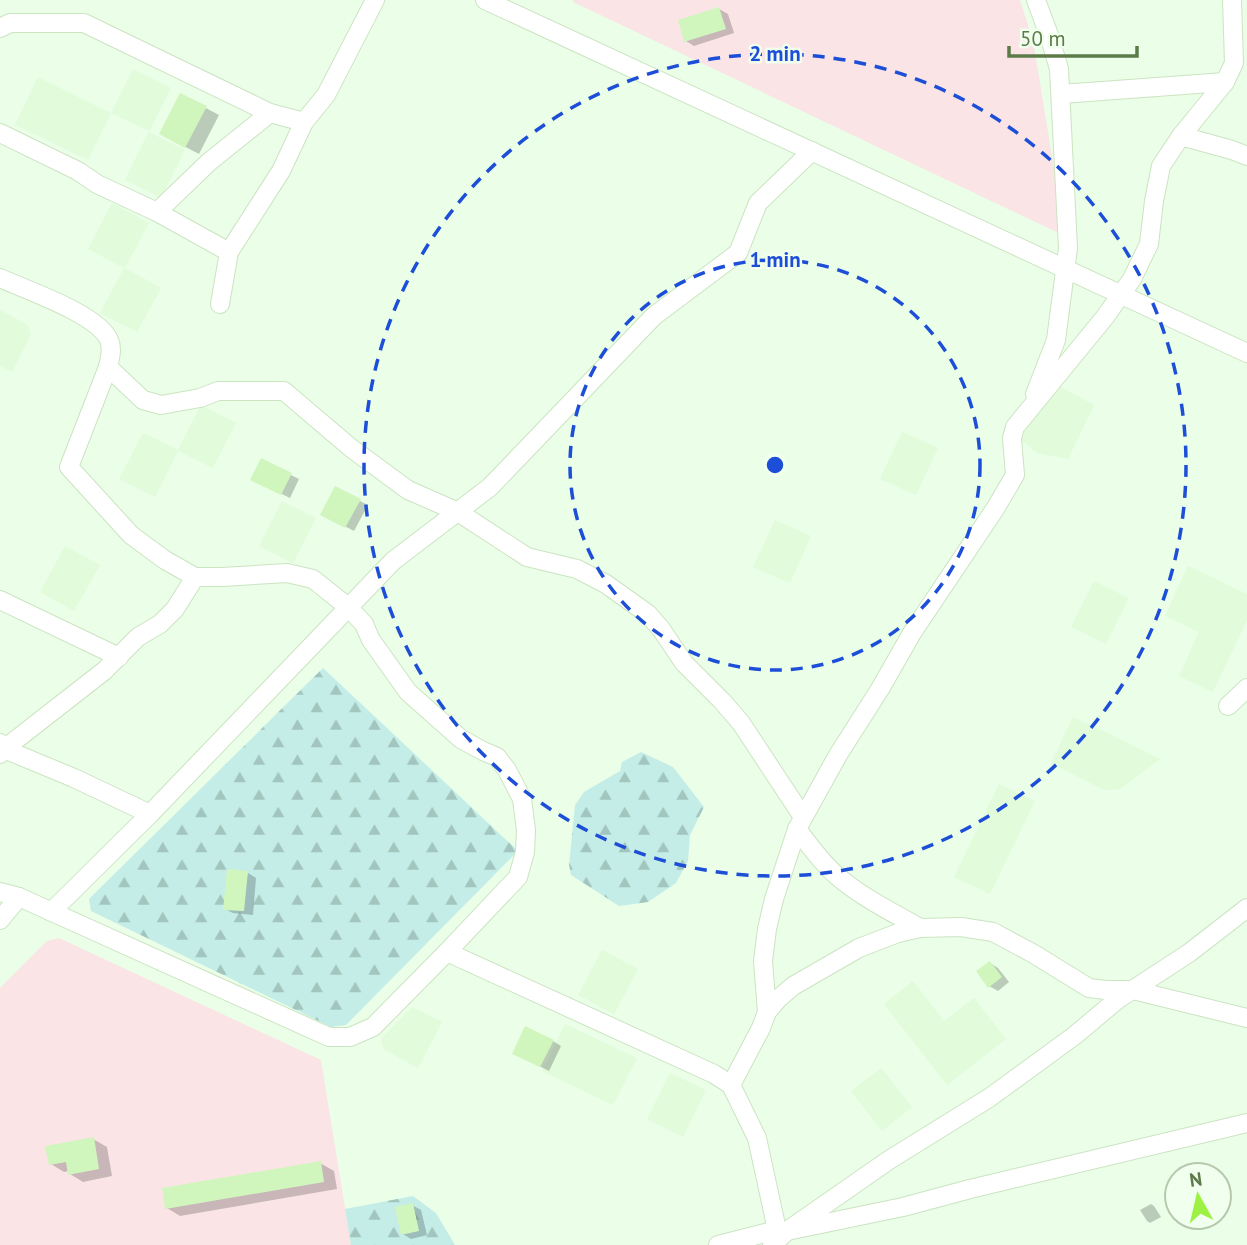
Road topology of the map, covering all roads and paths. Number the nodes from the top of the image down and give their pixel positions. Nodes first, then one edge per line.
1 (375, 0) edge
2 (485, 0) edge
3 (1036, 0) edge
4 (1232, 0) edge
5 (0, 28) edge
6 (1225, 82) junction
7 (1061, 94) junction
8 (270, 113) junction
9 (304, 122) junction
10 (0, 133) edge
11 (1181, 136) junction
12 (812, 151) junction
13 (1247, 156) edge
14 (157, 212) junction
15 (229, 252) junction
16 (1065, 268) junction
17 (0, 278) edge
18 (1121, 294) junction
19 (220, 304) dead end
20 (1247, 353) edge
21 (108, 367) junction
22 (1030, 407) junction
23 (458, 512) junction
24 (195, 576) junction
25 (0, 600) edge
26 (348, 607) junction
27 (119, 657) junction
28 (1247, 688) edge
29 (1228, 706) dead end
30 (1, 749) edge
31 (150, 814) junction
32 (800, 823) junction
33 (0, 892) edge
34 (19, 897) junction
35 (1247, 908) edge
36 (51, 912) junction
37 (0, 920) edge
38 (920, 928) junction
39 (447, 952) junction
40 (1133, 990) junction
41 (767, 1012) junction
42 (1247, 1017) edge
43 (731, 1085) junction
44 (1247, 1123) edge
45 (779, 1236) edge
46 (718, 1245) edge

1 - 9 street
2 - 12 street
3 - 7 street
4 - 6 street
5 - 8 street
6 - 7 street
6 - 11 street
7 - 16 street
8 - 9 street
8 - 14 street
9 - 15 street
10 - 14 street
11 - 13 street
11 - 18 street
12 - 16 street
12 - 23 street
14 - 15 street
15 - 19 street
16 - 18 street
16 - 22 street
17 - 21 street
18 - 20 street
18 - 22 street
21 - 23 street
21 - 24 street
22 - 32 street
23 - 26 street
23 - 32 street
24 - 26 street
24 - 27 street
25 - 27 street
26 - 31 street
26 - 39 street
27 - 30 street
28 - 29 street
30 - 31 street
31 - 36 street
32 - 38 street
32 - 41 street
33 - 34 street
34 - 36 street
34 - 37 street
35 - 40 street
36 - 39 street
38 - 40 street
38 - 41 street
39 - 43 street
40 - 42 street
40 - 45 street
41 - 43 street
43 - 45 street
44 - 45 street
45 - 46 street

